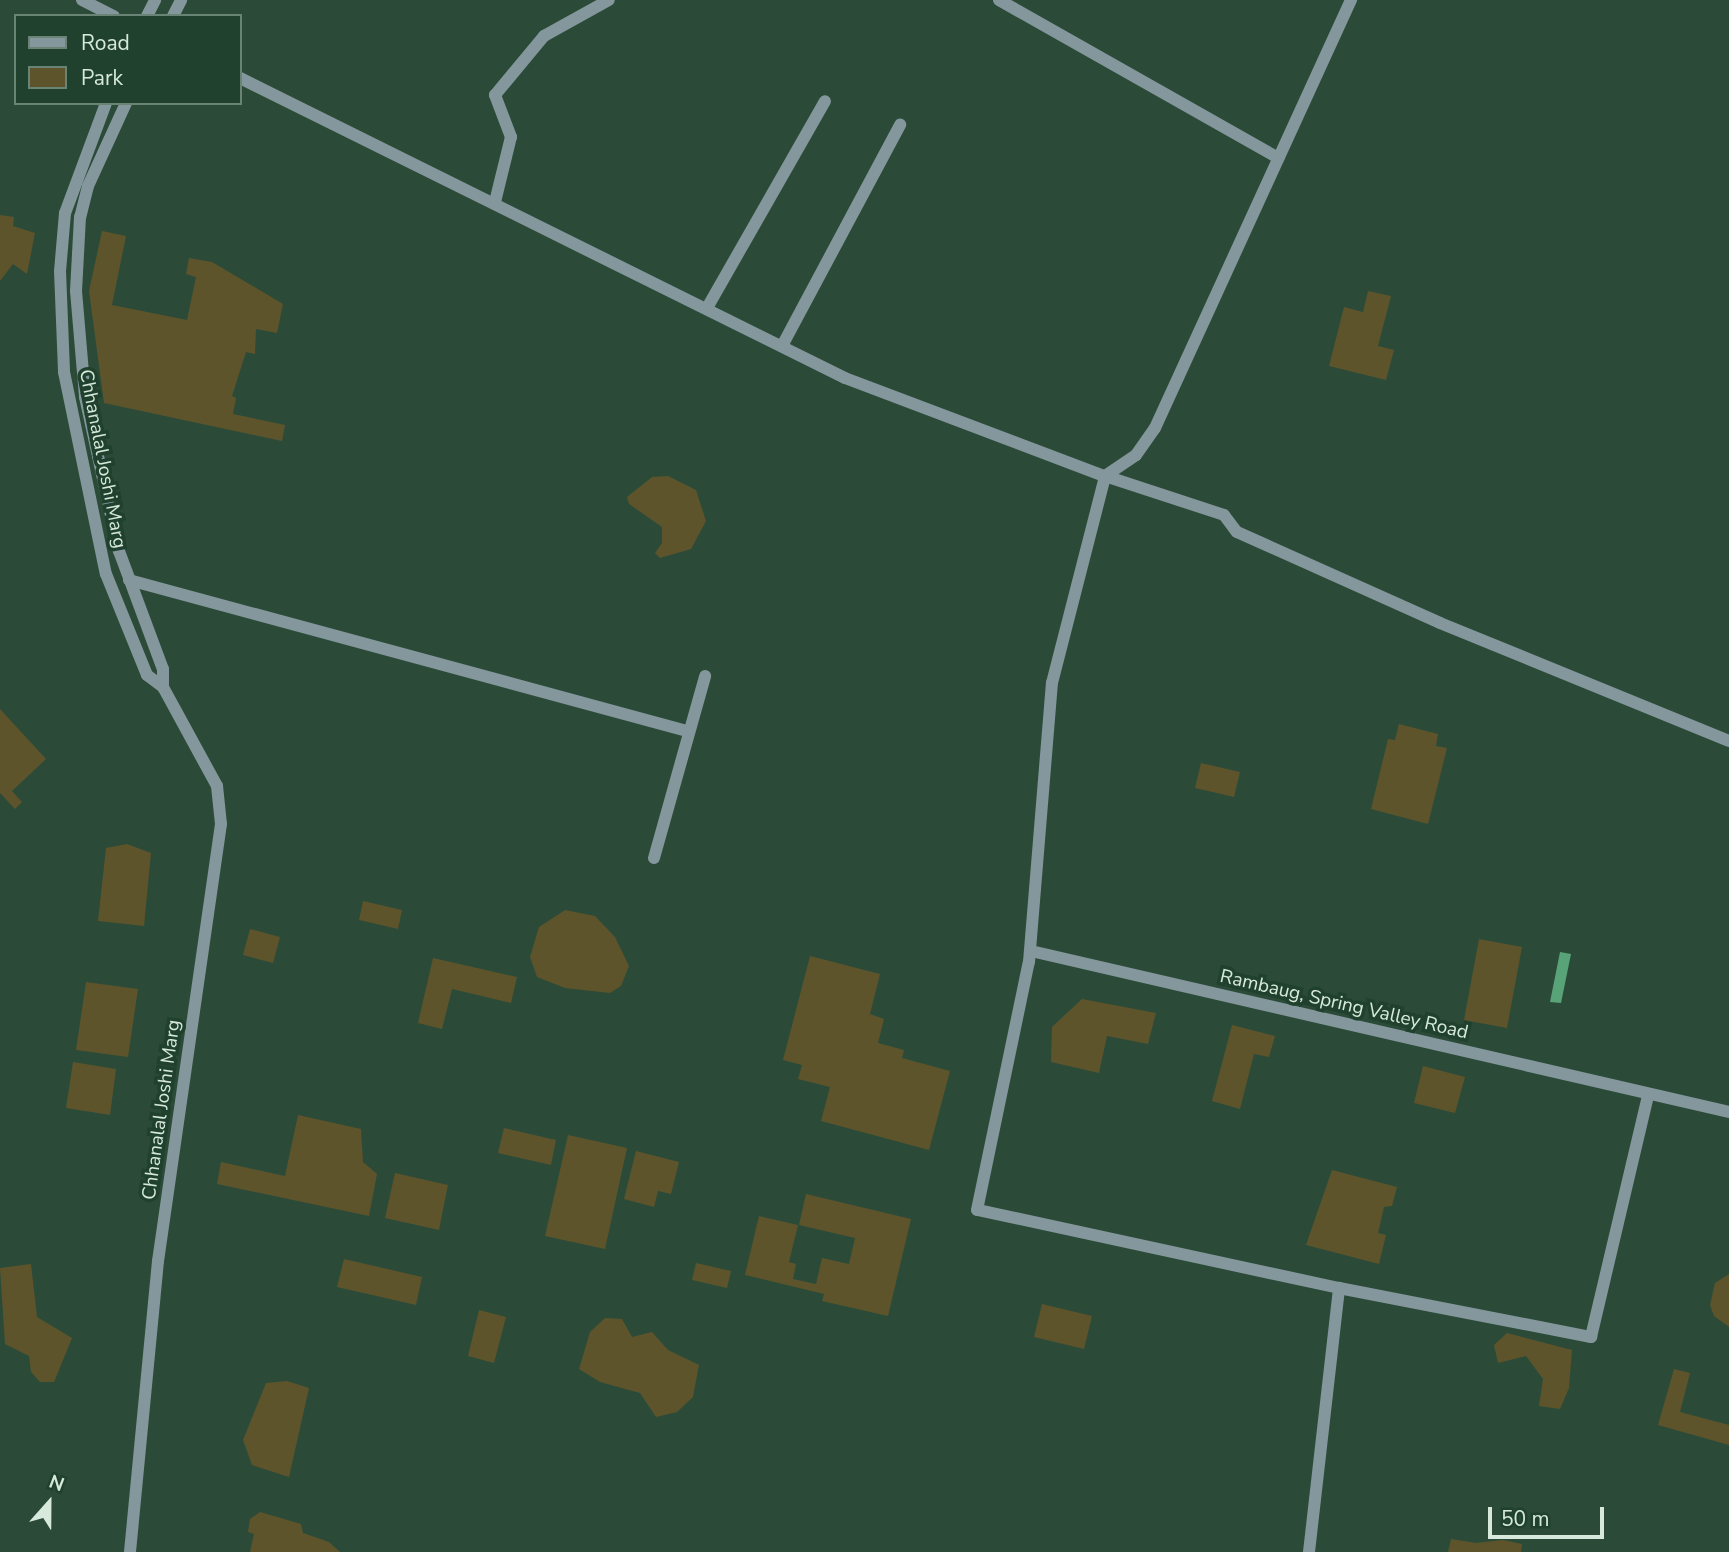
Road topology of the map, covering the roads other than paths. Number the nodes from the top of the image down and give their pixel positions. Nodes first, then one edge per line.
1 (82, 0) edge
2 (609, 0) edge
3 (999, 0) edge
4 (1351, 0) edge
5 (110, 14) edge
6 (242, 79) edge
7 (825, 101) dead end
8 (105, 105) edge
9 (125, 105) edge
10 (900, 125) dead end
11 (1278, 158) junction
12 (495, 202) junction
13 (65, 213) junction
14 (80, 217) junction
15 (707, 308) junction
16 (782, 346) junction
17 (1105, 476) junction
18 (129, 580) junction
19 (705, 676) dead end
20 (163, 687) junction
21 (687, 731) junction
22 (1729, 741) edge
23 (654, 858) dead end
24 (1031, 951) junction
25 (1648, 1095) junction
26 (1729, 1112) edge
27 (1339, 1288) junction
28 (130, 1552) edge
29 (1309, 1552) edge

1 - 5 street
2 - 12 street
3 - 11 street
4 - 11 street
6 - 12 street
7 - 15 street
8 - 13 street, Chhanalal Joshi Marg
9 - 14 street, Chhanalal Joshi Marg
10 - 16 street
11 - 17 street
12 - 15 street
13 - 14 street
13 - 20 street, Chhanalal Joshi Marg
14 - 18 street, Chhanalal Joshi Marg
15 - 16 street
16 - 17 street
17 - 22 street
17 - 24 street
18 - 20 street, Chhanalal Joshi Marg
18 - 21 street
19 - 21 street
20 - 28 street, Chhanalal Joshi Marg
21 - 23 street
24 - 25 street, Rambaug, Spring Valley Road
24 - 27 street
25 - 26 street, Rambaug, Spring Valley Road
25 - 27 street
27 - 29 street

